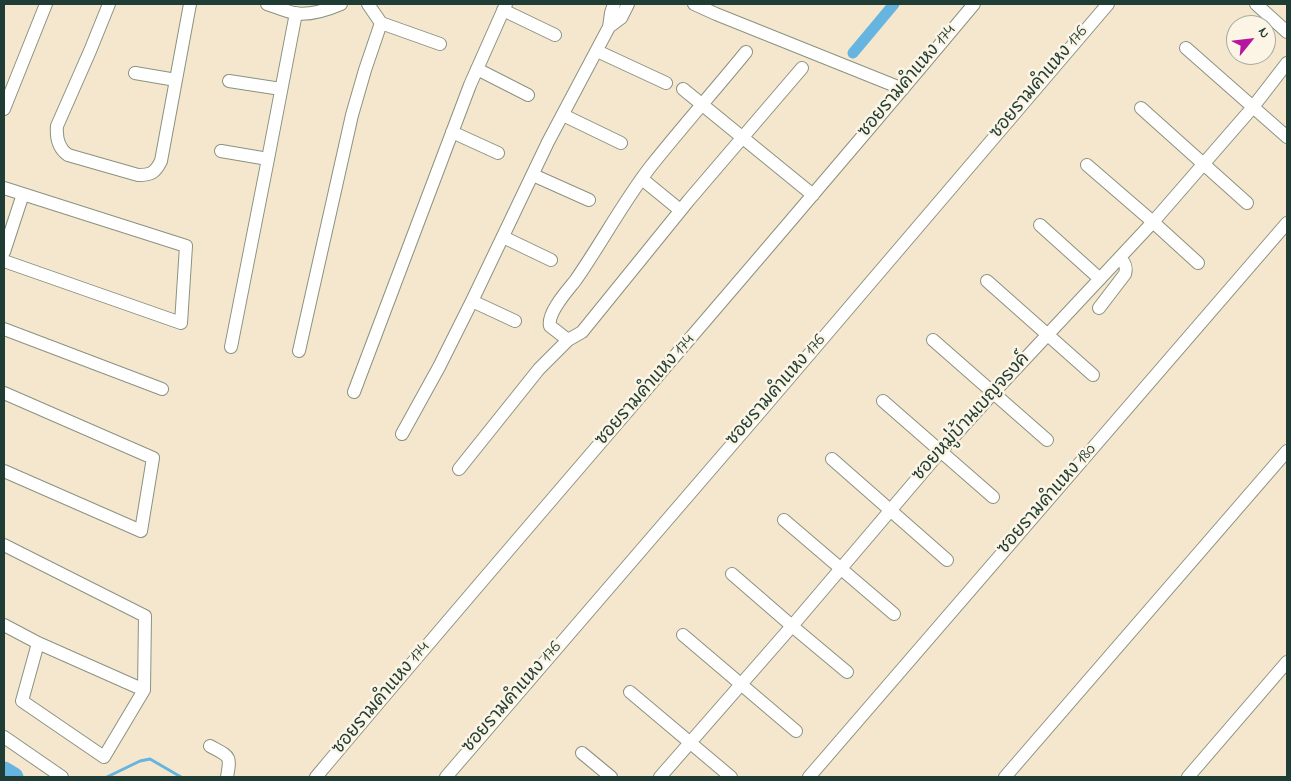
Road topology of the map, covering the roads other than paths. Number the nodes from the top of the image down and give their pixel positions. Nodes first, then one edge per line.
1 (46, 4) edge
2 (109, 4) edge
3 (190, 4) edge
4 (267, 4) edge
5 (341, 4) edge
6 (368, 4) edge
7 (614, 4) edge
8 (628, 4) edge
9 (694, 4) edge
10 (974, 4) edge
11 (1108, 4) edge
12 (1256, 4) edge
13 (504, 7) edge
14 (296, 13) junction
15 (381, 23) junction
16 (609, 27) junction
17 (1287, 32) edge
18 (555, 34) dead end
19 (440, 44) dead end
20 (1186, 48) dead end
21 (597, 51) junction
22 (746, 52) dead end
23 (1287, 63) edge
24 (802, 68) dead end
25 (477, 69) junction
26 (135, 73) dead end
27 (176, 80) junction
28 (229, 81) dead end
29 (666, 83) dead end
30 (683, 89) dead end
31 (903, 89) junction
32 (281, 90) junction
33 (528, 95) dead end
34 (703, 105) junction
35 (1253, 107) junction
36 (1141, 108) dead end
37 (4, 109) edge
38 (563, 115) junction
39 (452, 132) junction
40 (742, 138) junction
41 (1287, 138) edge
42 (621, 144) dead end
43 (221, 151) dead end
44 (498, 153) dead end
45 (268, 159) junction
46 (1203, 164) junction
47 (1087, 165) dead end
48 (533, 175) junction
49 (642, 179) junction
50 (4, 188) edge
51 (23, 194) junction
52 (813, 195) junction
53 (589, 200) dead end
54 (1247, 203) dead end
55 (680, 210) junction
56 (1153, 222) junction
57 (1287, 223) edge
58 (1040, 225) dead end
59 (503, 237) junction
60 (4, 252) edge
61 (1120, 258) junction
62 (552, 260) dead end
63 (4, 261) edge
64 (1198, 263) dead end
65 (1100, 279) junction
66 (987, 281) dead end
67 (472, 302) junction
68 (1099, 308) dead end
69 (515, 321) dead end
70 (4, 329) edge
71 (1048, 334) junction
72 (568, 340) junction
73 (933, 340) dead end
74 (231, 347) dead end
75 (299, 351) dead end
76 (1093, 375) dead end
77 (162, 389) dead end
78 (4, 392) edge
79 (354, 392) dead end
80 (994, 392) junction
81 (883, 401) dead end
82 (402, 434) dead end
83 (1047, 440) dead end
84 (1287, 451) edge
85 (940, 452) junction
86 (832, 460) dead end
87 (459, 469) dead end
88 (4, 471) edge
89 (992, 497) dead end
90 (890, 510) junction
91 (784, 520) dead end
92 (4, 545) edge
93 (947, 560) dead end
94 (841, 568) junction
95 (732, 574) dead end
96 (894, 614) dead end
97 (4, 625) edge
98 (792, 626) junction
99 (683, 635) dead end
100 (38, 643) junction
101 (1286, 666) edge
102 (847, 672) dead end
103 (741, 684) junction
104 (144, 690) junction
105 (630, 692) dead end
106 (796, 731) dead end
107 (4, 737) edge
108 (690, 743) junction
109 (210, 746) dead end
110 (582, 753) dead end
111 (55, 774) edge
112 (227, 777) edge
113 (316, 777) edge
114 (446, 777) edge
115 (611, 777) edge
116 (660, 777) edge
117 (731, 777) edge
118 (809, 777) edge
119 (1004, 777) edge
120 (1188, 777) edge

1 - 37 street
2 - 27 street
3 - 27 street
4 - 14 street
5 - 14 street
6 - 15 street
7 - 16 street
8 - 16 street
9 - 31 street
10 - 31 street, ซอยรามคำแหง 174
11 - 114 street, ซอยรามคำแหง 176
12 - 17 street
13 - 18 street
13 - 25 street
14 - 32 street
15 - 19 street
15 - 75 street
16 - 21 street
20 - 35 street
21 - 29 street
21 - 38 street
22 - 34 street
23 - 35 street, ซอยหมู่บ้านเบญจรงค์
24 - 40 street
25 - 33 street
25 - 39 street
26 - 27 street
28 - 32 street
30 - 34 street
31 - 52 street, ซอยรามคำแหง 174
32 - 45 street
34 - 40 street
34 - 49 street
35 - 41 street
35 - 46 street, ซอยหมู่บ้านเบญจรงค์
36 - 46 street
38 - 42 street
38 - 48 street
39 - 44 street
39 - 79 street
40 - 52 street
40 - 55 street
43 - 45 street
45 - 74 street
46 - 54 street
46 - 56 street, ซอยหมู่บ้านเบญจรงค์
47 - 56 street
48 - 53 street
48 - 59 street
49 - 55 street
49 - 72 street
50 - 51 street
51 - 60 street
51 - 63 street
52 - 113 street, ซอยรามคำแหง 174
55 - 72 street
56 - 61 street, ซอยหมู่บ้านเบญจรงค์
56 - 64 street
57 - 118 street, ซอยรามคำแหง 180
58 - 65 street
59 - 62 street
59 - 67 street
61 - 65 street, ซอยหมู่บ้านเบญจรงค์
61 - 68 street
65 - 71 street, ซอยหมู่บ้านเบญจรงค์
66 - 71 street
67 - 69 street
67 - 82 street
70 - 77 street
71 - 76 street
71 - 80 street, ซอยหมู่บ้านเบญจรงค์
72 - 87 street
73 - 80 street
78 - 88 street
80 - 83 street
80 - 85 street, ซอยหมู่บ้านเบญจรงค์
81 - 85 street
84 - 119 street
85 - 89 street
85 - 90 street, ซอยหมู่บ้านเบญจรงค์
86 - 90 street
90 - 93 street
90 - 94 street, ซอยหมู่บ้านเบญจรงค์
91 - 94 street
92 - 104 street
94 - 96 street
94 - 98 street, ซอยหมู่บ้านเบญจรงค์
95 - 98 street
97 - 100 street
98 - 102 street
98 - 103 street, ซอยหมู่บ้านเบญจรงค์
99 - 103 street
100 - 104 street
100 - 104 street
101 - 120 street
103 - 106 street
103 - 108 street, ซอยหมู่บ้านเบญจรงค์
105 - 108 street
107 - 111 street
108 - 116 street, ซอยหมู่บ้านเบญจรงค์
108 - 117 street
109 - 112 street
110 - 115 street

